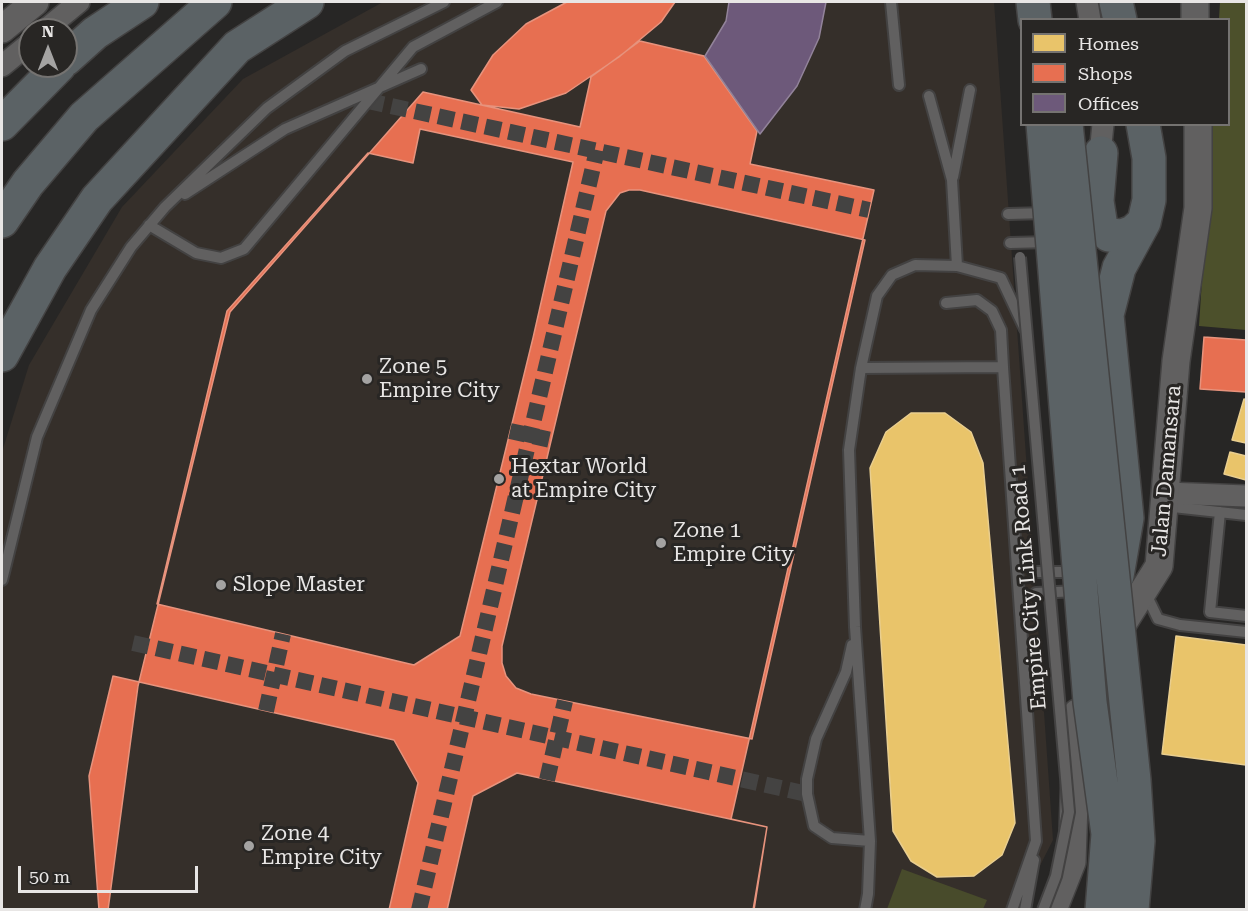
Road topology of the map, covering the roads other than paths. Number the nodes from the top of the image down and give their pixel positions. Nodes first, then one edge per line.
1 (35, 2) edge
2 (79, 2) edge
3 (142, 2) edge
4 (216, 2) edge
5 (307, 2) edge
6 (444, 2) edge
7 (497, 2) edge
8 (891, 2) edge
9 (1033, 2) edge
10 (1055, 2) edge
11 (1087, 2) edge
12 (1116, 2) edge
13 (1195, 2) edge
14 (60, 18) edge
15 (1035, 18) edge
16 (1056, 18) edge
17 (1090, 18) edge
18 (1120, 18) edge
19 (1195, 18) edge
20 (2, 29) edge
21 (78, 48) edge
22 (18, 53) edge
23 (2, 66) edge
24 (421, 69) dead end
25 (47, 78) edge
26 (899, 85) dead end
27 (378, 89) junction
28 (970, 90) dead end
29 (929, 96) dead end
30 (2, 124) edge
31 (1043, 126) edge
32 (1066, 126) edge
33 (1143, 126) edge
34 (1198, 126) edge
35 (1102, 139) edge
36 (952, 180) junction
37 (1092, 190) junction
38 (165, 207) junction
39 (1008, 214) dead end
40 (2, 221) edge
41 (1144, 222) junction
42 (149, 225) junction
43 (1010, 243) dead end
44 (1069, 250) junction
45 (1020, 257) dead end
46 (957, 266) junction
47 (946, 303) dead end
48 (1025, 329) junction
49 (2, 355) edge
50 (1003, 367) junction
51 (861, 368) junction
52 (1246, 496) edge
53 (1165, 500) junction
54 (1220, 512) junction
55 (1246, 515) edge
56 (1127, 518) junction
57 (1034, 572) dead end
58 (2, 580) edge
59 (1072, 582) junction
60 (1144, 591) junction
61 (1036, 593) dead end
62 (1246, 616) edge
63 (855, 627) junction
64 (1246, 632) edge
65 (1105, 652) junction
66 (1077, 713) joint
67 (870, 840) junction
68 (1036, 841) junction
69 (865, 909) edge
70 (1012, 909) edge
71 (1025, 909) edge
72 (1043, 909) edge
73 (1053, 909) edge
74 (1092, 909) edge
75 (1101, 909) edge
76 (1132, 909) edge

1 - 20 street
2 - 14 street
3 - 21 highway
4 - 40 highway
5 - 49 highway
6 - 38 lane
7 - 27 lane
8 - 26 lane
9 - 15 highway
10 - 16 highway
11 - 17 street
12 - 18 highway
13 - 19 street
22 - 23 street
24 - 27 lane
25 - 30 highway
27 - 38 lane
27 - 42 lane
28 - 36 lane
29 - 36 lane
31 - 75 highway, bridge
32 - 76 highway, bridge
33 - 41 highway
34 - 53 street, Jalan Damansara
35 - 37 street
35 - 41 highway
36 - 46 lane
37 - 39 lane
37 - 44 street
38 - 42 lane
41 - 56 highway
42 - 58 lane
43 - 44 lane
44 - 59 street
45 - 48 lane, Empire City Link Road 1, bridge
46 - 48 lane
46 - 51 lane
47 - 50 lane
48 - 72 lane, Empire City Link Road 1, bridge
50 - 51 lane
50 - 68 lane
51 - 63 lane
52 - 53 street
53 - 54 lane
53 - 60 street, Jalan Damansara
54 - 55 lane
54 - 62 lane
56 - 59 lane
56 - 65 highway
57 - 59 lane
59 - 61 lane
59 - 66 street
60 - 64 lane
60 - 65 street, Jalan Damansara
63 - 67 lane
63 - 67 lane
65 - 74 street
66 - 73 street
67 - 69 lane
68 - 70 lane
68 - 71 lane

